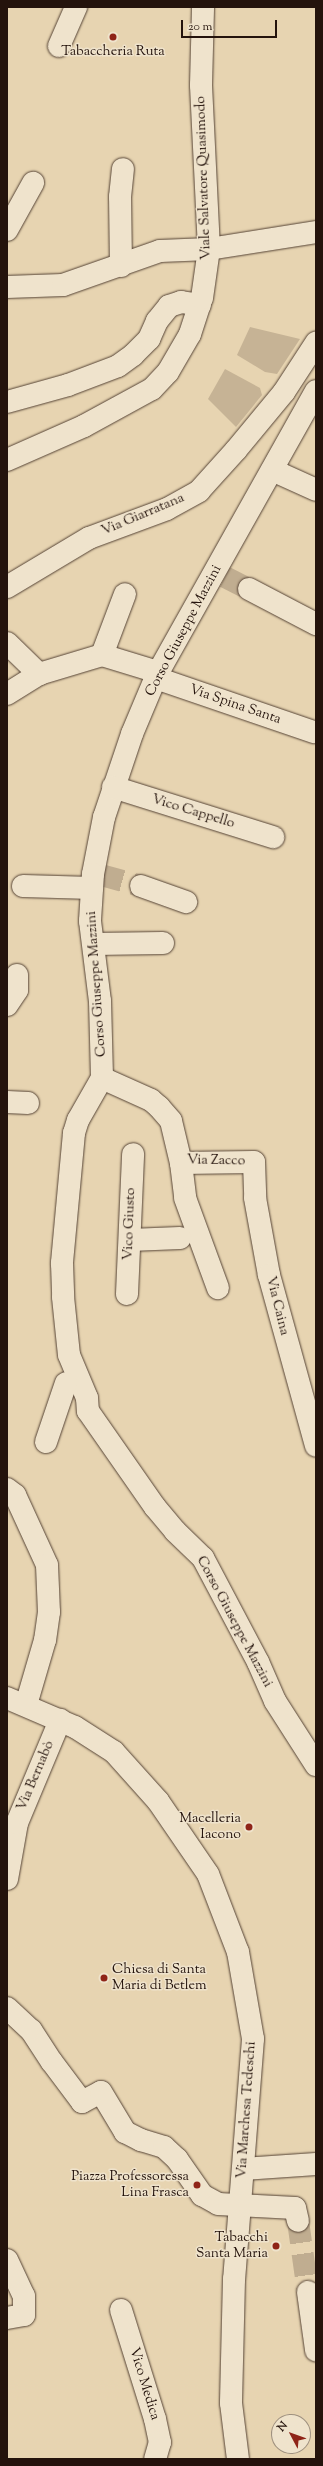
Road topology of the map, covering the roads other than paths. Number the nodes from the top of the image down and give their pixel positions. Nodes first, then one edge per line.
1 (76, 7) edge
2 (203, 7) edge
3 (59, 46) dead end
4 (123, 169) dead end
5 (34, 183) dead end
6 (7, 230) edge
7 (316, 232) edge
8 (209, 250) junction
9 (121, 266) junction
10 (7, 287) edge
11 (200, 305) junction
12 (316, 342) edge
13 (316, 391) edge
14 (7, 402) edge
15 (308, 414) edge
16 (7, 460) edge
17 (272, 470) junction
18 (316, 490) edge
19 (7, 587) edge
20 (249, 589) tunnel mouth
21 (124, 594) dead end
22 (316, 624) edge
23 (7, 643) edge
24 (102, 655) junction
25 (39, 674) junction
26 (157, 675) junction
27 (7, 694) edge
28 (314, 732) dead end
29 (113, 787) junction
30 (274, 837) dead end
31 (95, 879) junction
32 (22, 886) dead end
33 (140, 886) tunnel mouth
34 (186, 902) dead end
35 (163, 943) dead end
36 (94, 944) junction
37 (17, 975) dead end
38 (7, 1005) edge
39 (102, 1078) junction
40 (133, 1154) dead end
41 (254, 1162) joint
42 (181, 1164) junction
43 (180, 1238) dead end
44 (130, 1240) junction
45 (218, 1288) dead end
46 (127, 1294) dead end
47 (66, 1383) dead end
48 (46, 1442) dead end
49 (316, 1446) edge
50 (10, 1493) edge
51 (16, 1701) edge
52 (60, 1720) junction
53 (316, 1765) edge
54 (7, 1879) edge
55 (7, 2008) edge
56 (316, 2164) edge
57 (243, 2169) junction
58 (240, 2206) junction
59 (298, 2221) tunnel mouth
60 (7, 2260) edge
61 (308, 2292) tunnel mouth
62 (121, 2310) dead end
63 (7, 2318) edge
64 (316, 2348) edge
65 (155, 2459) edge
66 (238, 2459) edge

1 - 3 street
2 - 8 street, Viale Salvatore Quasimodo
4 - 9 street
5 - 6 street
7 - 8 street
8 - 9 street
8 - 11 street, Viale Salvatore Quasimodo
9 - 10 street
11 - 14 street
11 - 16 street, Viale Salvatore Quasimodo
12 - 19 street, Via Giarratana
13 - 15 street, Corso Giuseppe Mazzini
15 - 17 street, Corso Giuseppe Mazzini
17 - 18 street
17 - 26 street, Corso Giuseppe Mazzini
20 - 22 street
21 - 24 street
23 - 25 street
24 - 25 street
24 - 26 street, Via Spina Santa
25 - 27 street
26 - 28 street, Via Spina Santa
26 - 29 street, Corso Giuseppe Mazzini
29 - 30 street, Vico Cappello
29 - 31 street, Corso Giuseppe Mazzini
31 - 32 street
31 - 36 street, Corso Giuseppe Mazzini
33 - 34 street
35 - 36 street
36 - 39 street, Corso Giuseppe Mazzini
37 - 38 street
39 - 42 street, Via Zacco
39 - 53 street, Corso Giuseppe Mazzini
40 - 44 street, Vico Giusto
41 - 42 street, Via Zacco
41 - 49 street, Via Caina
42 - 45 street
43 - 44 street
44 - 46 street, Vico Giusto
47 - 48 street
50 - 51 street
51 - 52 street, Via Marchesa Tedeschi
52 - 54 street, Via Bernabò
52 - 57 street, Via Marchesa Tedeschi
55 - 58 street
56 - 57 street
57 - 58 street, Via Marchesa Tedeschi
58 - 59 street
58 - 66 street, Via Marchesa Tedeschi
60 - 63 street
61 - 64 street
62 - 65 street, Vico Medica

